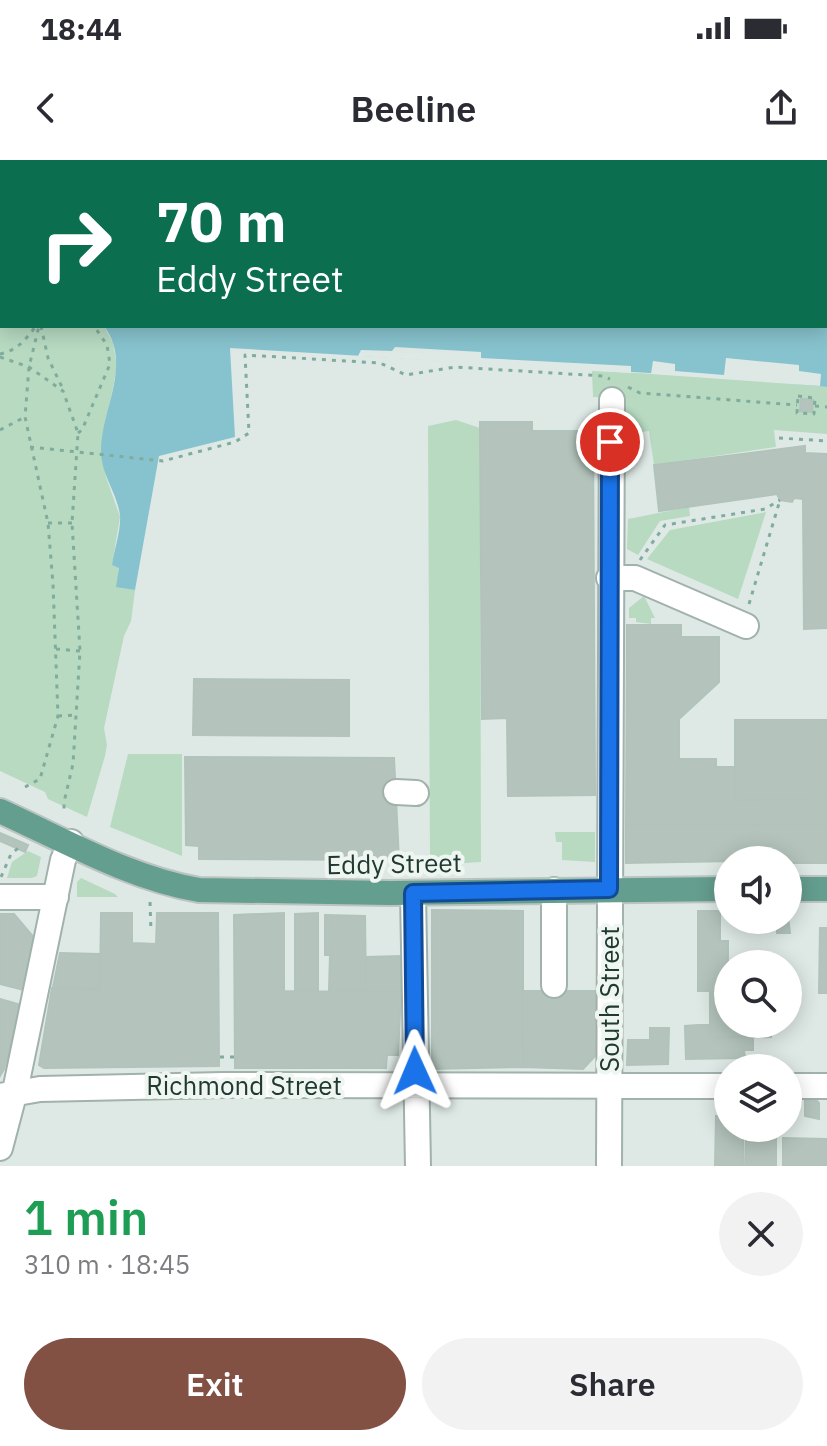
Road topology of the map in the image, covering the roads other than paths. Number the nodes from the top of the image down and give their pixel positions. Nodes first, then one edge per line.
1 (617, 389) road end
2 (609, 578) junction
3 (747, 617) road end
4 (0, 811) edge
5 (71, 842) junction
6 (609, 889) junction
7 (714, 889) edge
8 (802, 889) edge
9 (827, 889) edge
10 (554, 890) junction
11 (413, 893) junction
12 (0, 897) edge
13 (56, 897) junction
14 (554, 985) dead end
15 (414, 1085) junction
16 (610, 1085) junction
17 (714, 1086) edge
18 (802, 1086) edge
19 (827, 1086) edge
20 (7, 1093) edge
21 (0, 1148) edge
22 (418, 1166) edge
23 (609, 1166) edge

1 - 2 street, South Street
2 - 3 street
2 - 6 street, South Street
4 - 5 main road, Eddy Street
5 - 11 main road, Eddy Street
5 - 13 street
6 - 7 main road, Eddy Street
6 - 10 main road, Eddy Street
6 - 16 street, South Street
8 - 9 main road
10 - 11 main road, Eddy Street
10 - 14 street
11 - 15 street
12 - 13 street
13 - 20 street
15 - 16 street, Richmond Street
15 - 20 street, Richmond Street
15 - 22 street
16 - 17 street, Richmond Street
16 - 23 street, South Street
18 - 19 street
20 - 21 street

